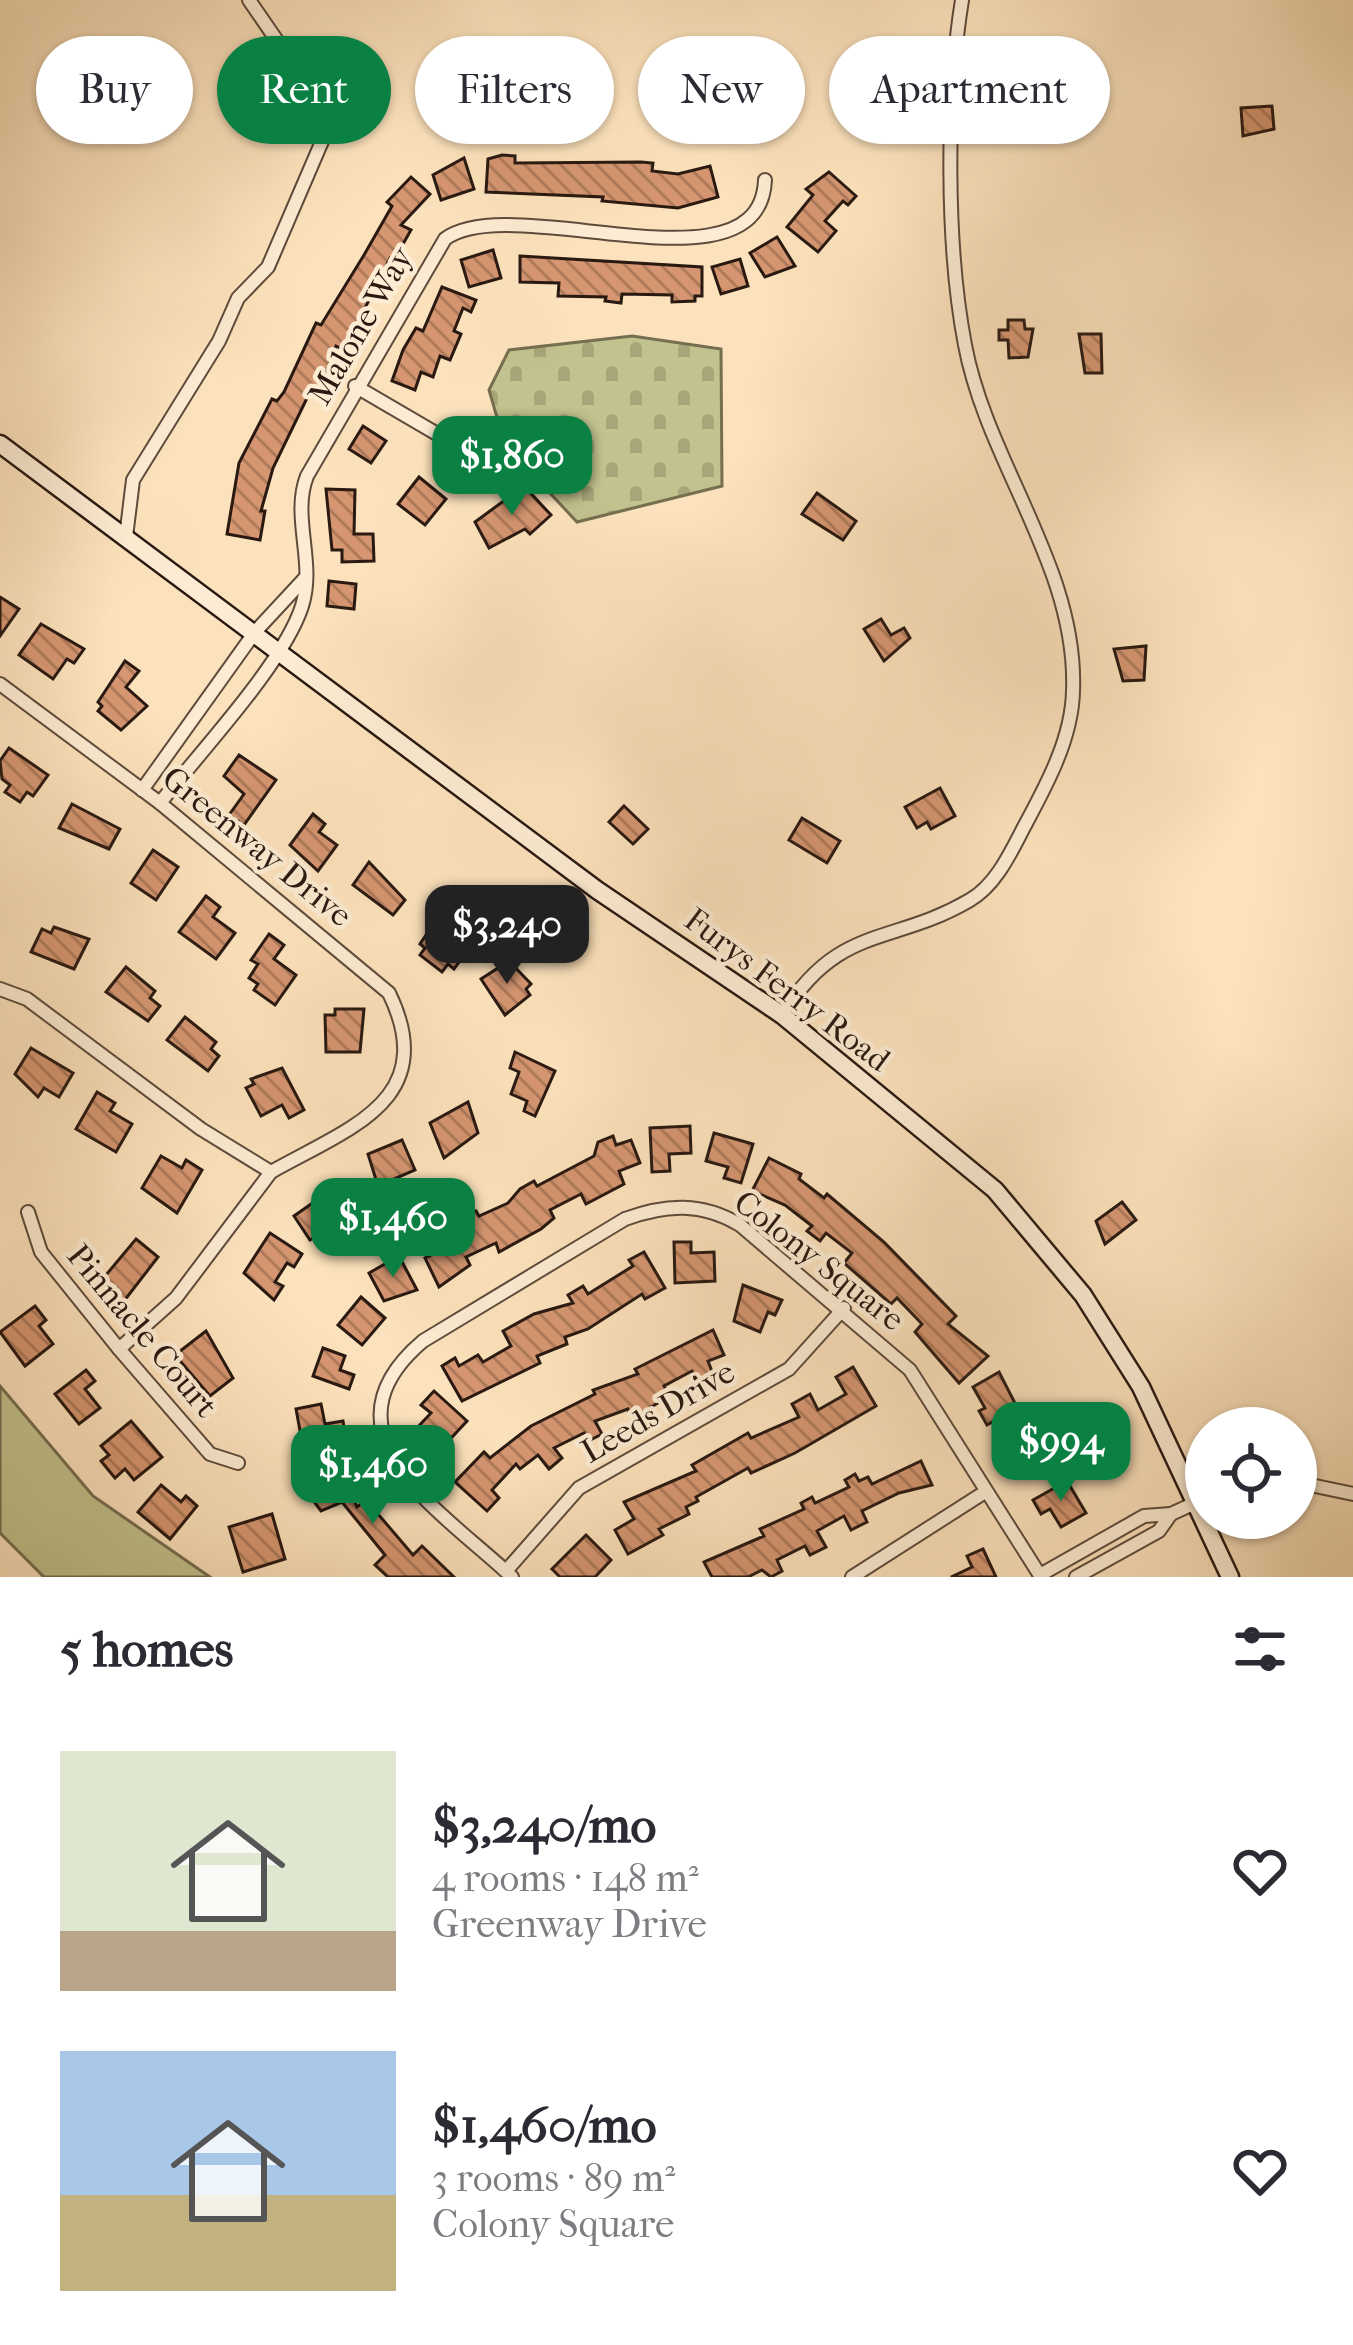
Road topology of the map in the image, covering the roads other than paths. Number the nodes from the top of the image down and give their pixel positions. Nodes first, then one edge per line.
1 (249, 0) edge
2 (962, 0) edge
3 (765, 180) dead end
4 (356, 386) junction
5 (0, 444) edge
6 (480, 468) dead end
7 (126, 537) junction
8 (305, 577) junction
9 (255, 632) junction
10 (279, 649) junction
11 (0, 684) edge
12 (142, 790) junction
13 (160, 803) junction
14 (0, 989) edge
15 (782, 1015) junction
16 (271, 1172) junction
17 (28, 1213) dead end
18 (844, 1308) junction
19 (119, 1349) junction
20 (238, 1463) dead end
21 (1185, 1471) edge
22 (1317, 1486) edge
23 (985, 1492) junction
24 (1353, 1494) edge
25 (1185, 1507) edge
26 (1171, 1514) junction
27 (1215, 1539) edge
28 (509, 1574) edge
29 (1041, 1576) edge
30 (852, 1577) edge
31 (1076, 1577) edge
32 (1230, 1577) edge

1 - 7 street
2 - 15 street
3 - 4 street, Malone Way
4 - 6 street
4 - 8 street, Malone Way
5 - 7 main road, Furys Ferry Road
7 - 9 main road, Furys Ferry Road
8 - 9 street
8 - 10 street, Malone Way
9 - 10 main road, Furys Ferry Road
9 - 12 street
10 - 13 street, Malone Way
10 - 15 main road, Furys Ferry Road
11 - 12 street, Greenway Drive
12 - 13 street, Greenway Drive
13 - 16 street, Greenway Drive
14 - 16 street
15 - 21 main road, Furys Ferry Road
16 - 19 street, Greenway Drive
17 - 19 street, Pinnacle Court
18 - 23 street, Colony Square
18 - 28 street, Leeds Drive
18 - 28 street, Colony Square
19 - 20 street, Pinnacle Court
22 - 24 street
23 - 29 street, Colony Square
23 - 30 street
25 - 26 street
26 - 29 street
26 - 31 street
27 - 32 main road, Furys Ferry Road

